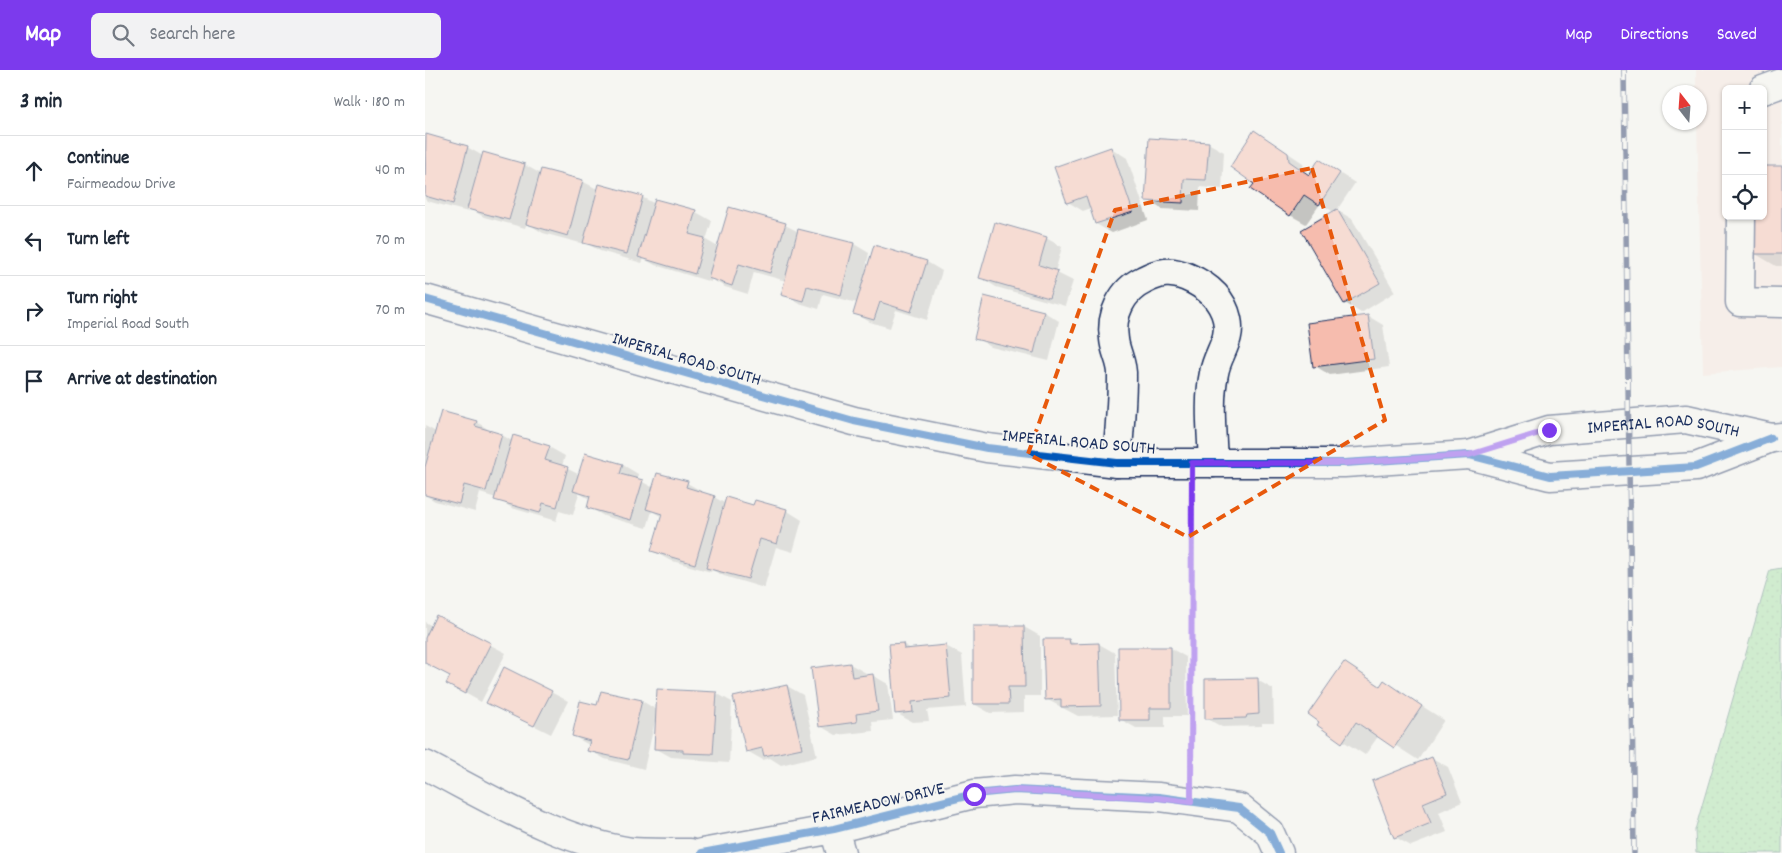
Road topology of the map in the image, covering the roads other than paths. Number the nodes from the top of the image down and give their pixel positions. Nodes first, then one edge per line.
1 (1782, 83) edge
2 (1767, 89) edge
3 (1741, 220) edge
4 (425, 300) edge
5 (1782, 303) edge
6 (1777, 438) edge
7 (1469, 455) junction
8 (1117, 463) junction
9 (1202, 463) junction
10 (425, 765) edge
11 (837, 841) edge
12 (690, 853) edge
13 (702, 853) edge
14 (1279, 853) edge

1 - 2 street
3 - 5 street
4 - 8 street, IMPERIAL ROAD SOUTH
6 - 7 street, IMPERIAL ROAD SOUTH
6 - 7 street, IMPERIAL ROAD SOUTH
7 - 9 street, IMPERIAL ROAD SOUTH
8 - 9 street, IMPERIAL ROAD SOUTH
8 - 9 street
10 - 12 street
11 - 13 street, FAIRMEADOW DRIVE
11 - 14 street, FAIRMEADOW DRIVE

